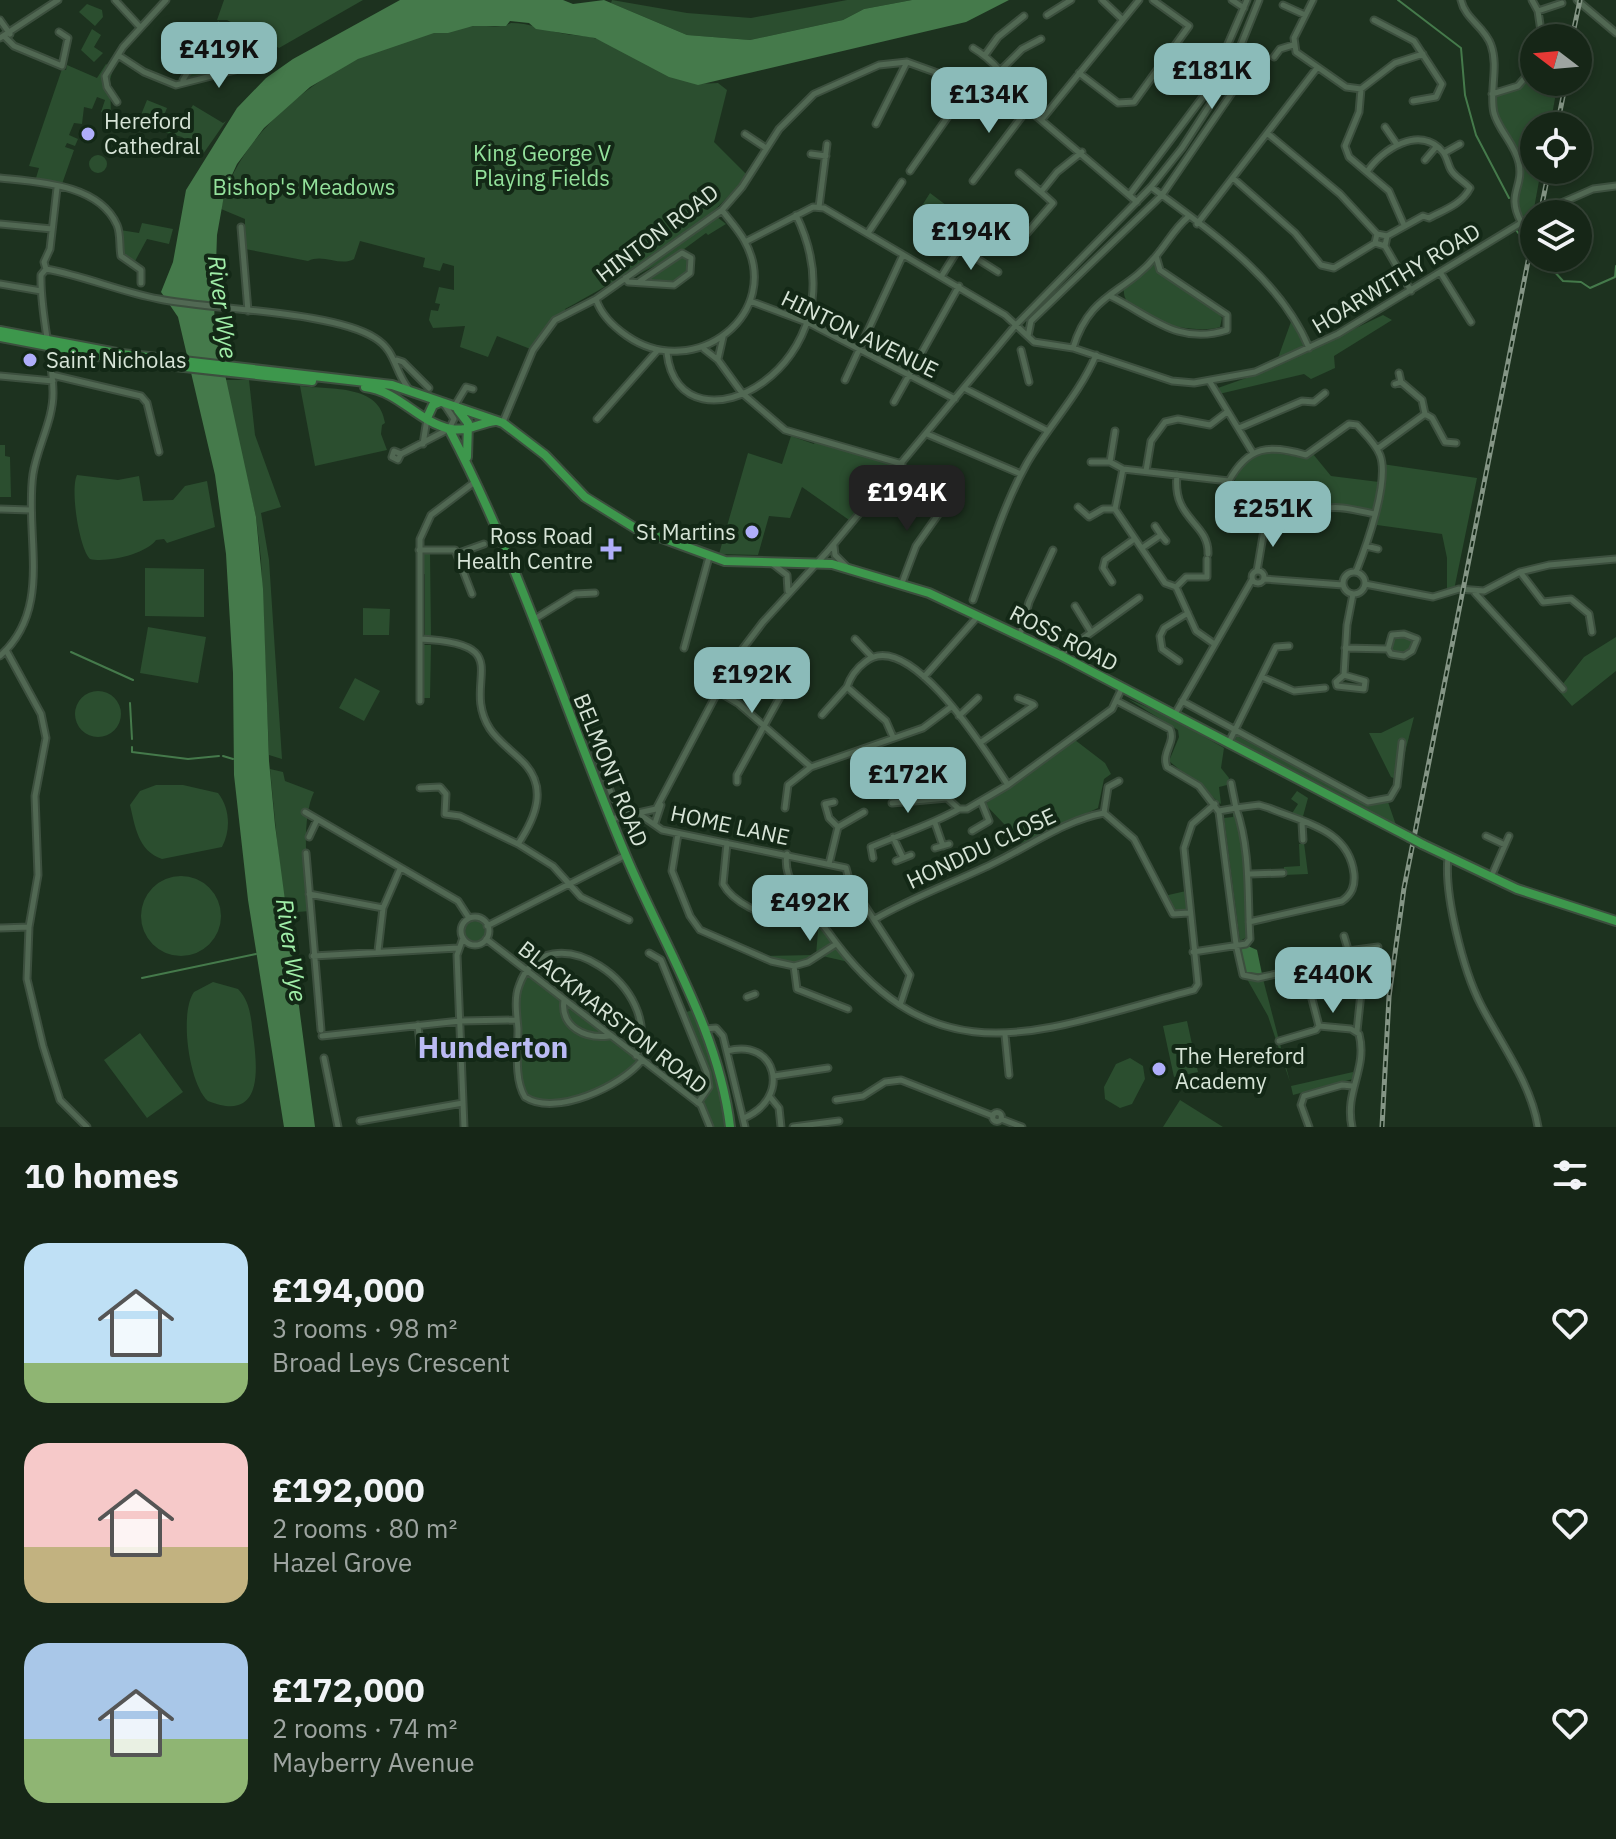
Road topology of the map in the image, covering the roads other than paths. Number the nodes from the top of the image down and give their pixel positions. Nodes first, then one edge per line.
1 (58, 0) edge
2 (115, 0) edge
3 (166, 0) edge
4 (1071, 0) edge
5 (1102, 0) edge
6 (1139, 0) edge
7 (1153, 0) edge
8 (1232, 0) edge
9 (1247, 0) edge
10 (1259, 0) edge
11 (1313, 0) edge
12 (1461, 0) edge
13 (1532, 0) edge
14 (1577, 0) edge
15 (1562, 3) dead end
16 (1283, 5) dead end
17 (1244, 8) junction
18 (1538, 11) junction
19 (1047, 15) dead end
20 (1305, 15) junction
21 (1024, 16) dead end
22 (1122, 19) junction
23 (0, 20) edge
24 (1374, 20) dead end
25 (1540, 24) edge
26 (140, 27) junction
27 (59, 32) dead end
28 (1616, 33) edge
29 (5, 36) edge
30 (218, 36) dead end
31 (1041, 39) dead end
32 (1293, 45) junction
33 (973, 48) dead end
34 (1423, 54) junction
35 (118, 55) junction
36 (985, 55) junction
37 (1274, 57) dead end
38 (907, 62) junction
39 (1253, 62) dead end
40 (247, 67) dead end
41 (1317, 68) junction
42 (999, 72) junction
43 (1079, 73) junction
44 (182, 81) junction
45 (1520, 84) edge
46 (970, 85) junction
47 (1361, 89) junction
48 (1492, 94) junction
49 (1013, 99) junction
50 (1413, 101) dead end
51 (117, 102) dead end
52 (1029, 107) junction
53 (1043, 118) junction
54 (876, 124) dead end
55 (1385, 127) dead end
56 (1267, 133) junction
57 (745, 134) dead end
58 (1396, 143) junction
59 (827, 144) dead end
60 (1460, 144) dead end
61 (1436, 147) junction
62 (766, 148) junction
63 (1082, 152) junction
64 (1444, 153) junction
65 (811, 154) dead end
66 (826, 156) junction
67 (1425, 160) dead end
68 (910, 171) dead end
69 (1367, 172) junction
70 (1019, 173) dead end
71 (0, 178) edge
72 (1233, 178) junction
73 (973, 181) dead end
74 (902, 182) dead end
75 (1616, 186) edge
76 (1151, 187) junction
77 (57, 188) junction
78 (1041, 192) junction
79 (1130, 194) junction
80 (1162, 195) junction
81 (1567, 200) edge
82 (1137, 202) junction
83 (819, 207) junction
84 (722, 210) junction
85 (1007, 211) dead end
86 (796, 215) junction
87 (1189, 216) junction
88 (1002, 217) junction
89 (1520, 220) edge
90 (997, 223) dead end
91 (1520, 223) edge
92 (0, 224) edge
93 (1197, 224) junction
94 (1404, 225) junction
95 (241, 227) dead end
96 (972, 227) dead end
97 (52, 229) junction
98 (868, 233) junction
99 (1377, 234) junction
100 (1387, 236) junction
101 (745, 242) junction
102 (1375, 243) junction
103 (1385, 246) junction
104 (960, 248) junction
105 (903, 255) junction
106 (1156, 256) junction
107 (46, 269) junction
108 (998, 272) dead end
109 (1440, 272) junction
110 (941, 277) junction
111 (625, 278) junction
112 (640, 281) junction
113 (0, 284) edge
114 (959, 286) junction
115 (140, 288) junction
116 (1120, 288) junction
117 (41, 291) junction
118 (1411, 291) junction
119 (1110, 296) junction
120 (596, 299) junction
121 (750, 301) junction
122 (1123, 303) junction
123 (248, 311) junction
124 (1471, 322) dead end
125 (809, 323) junction
126 (1015, 326) junction
127 (0, 331) edge
128 (0, 337) edge
129 (724, 337) junction
130 (1028, 337) junction
131 (48, 343) junction
132 (860, 348) junction
133 (1073, 348) junction
134 (1309, 348) junction
135 (703, 349) junction
136 (1021, 350) dead end
137 (657, 351) junction
138 (667, 353) junction
139 (1096, 355) junction
140 (397, 360) junction
141 (718, 360) junction
142 (398, 372) junction
143 (1399, 373) dead end
144 (910, 374) junction
145 (0, 376) edge
146 (52, 378) junction
147 (1030, 379) dead end
148 (845, 380) dead end
149 (1210, 382) junction
150 (362, 384) junction
151 (396, 385) junction
152 (429, 388) dead end
153 (964, 388) junction
154 (408, 389) junction
155 (473, 389) dead end
156 (742, 393) junction
157 (1325, 393) dead end
158 (955, 399) junction
159 (400, 400) junction
160 (894, 402) dead end
161 (442, 403) junction
162 (454, 408) junction
163 (1227, 412) junction
164 (1425, 414) junction
165 (427, 418) junction
166 (597, 419) dead end
167 (500, 422) junction
168 (1239, 428) junction
169 (449, 429) junction
170 (467, 430) junction
171 (1048, 431) junction
172 (1115, 431) dead end
173 (927, 434) junction
174 (1456, 443) dead end
175 (422, 445) junction
176 (1377, 449) junction
177 (159, 452) dead end
178 (1253, 453) junction
179 (401, 454) dead end
180 (467, 462) junction
181 (1091, 462) dead end
182 (1110, 462) junction
183 (903, 464) junction
184 (1123, 469) junction
185 (1146, 471) junction
186 (1021, 474) junction
187 (1177, 475) junction
188 (477, 480) junction
189 (1229, 481) junction
190 (947, 502) dead end
191 (1078, 507) dead end
192 (0, 509) edge
193 (1115, 509) junction
194 (30, 510) junction
195 (1375, 514) junction
196 (1265, 524) junction
197 (1155, 526) dead end
198 (1161, 535) junction
199 (1133, 540) junction
200 (836, 541) junction
201 (1166, 541) dead end
202 (484, 544) dead end
203 (1366, 546) junction
204 (1142, 548) junction
205 (1378, 549) dead end
206 (419, 550) junction
207 (1053, 550) dead end
208 (459, 553) junction
209 (709, 557) junction
210 (1616, 559) edge
211 (818, 563) junction
212 (773, 564) junction
213 (846, 566) junction
214 (1257, 571) junction
215 (1356, 572) junction
216 (1520, 572) junction
217 (1264, 579) junction
218 (1252, 580) junction
219 (1112, 582) dead end
220 (902, 583) junction
221 (1365, 584) junction
222 (1343, 585) junction
223 (1176, 587) junction
224 (788, 592) junction
225 (595, 593) dead end
226 (1475, 593) junction
227 (472, 594) dead end
228 (1353, 594) junction
229 (1139, 598) dead end
230 (973, 600) dead end
231 (1075, 606) dead end
232 (1188, 613) junction
233 (978, 615) junction
234 (532, 620) junction
235 (1091, 632) junction
236 (1592, 632) dead end
237 (1020, 635) junction
238 (421, 639) junction
239 (855, 639) dead end
240 (1213, 643) junction
241 (1289, 646) dead end
242 (684, 648) dead end
243 (1345, 648) junction
244 (1388, 649) junction
245 (6, 650) junction
246 (1060, 655) junction
247 (0, 656) edge
248 (802, 657) dead end
249 (872, 657) junction
250 (1179, 661) dead end
251 (1344, 675) junction
252 (924, 677) junction
253 (1262, 677) junction
254 (847, 687) junction
255 (1122, 688) junction
256 (1325, 688) dead end
257 (1563, 689) dead end
258 (717, 691) junction
259 (978, 698) dead end
260 (1018, 698) dead end
261 (420, 701) dead end
262 (1117, 701) junction
263 (1182, 701) junction
264 (951, 707) junction
265 (822, 715) dead end
266 (1175, 715) junction
267 (959, 716) junction
268 (763, 727) junction
269 (1235, 730) junction
270 (893, 737) junction
271 (1402, 742) dead end
272 (980, 743) junction
273 (593, 744) dead end
274 (1228, 744) junction
275 (811, 767) junction
276 (940, 770) dead end
277 (1119, 781) dead end
278 (737, 782) dead end
279 (1231, 783) dead end
280 (1008, 785) junction
281 (420, 788) dead end
282 (947, 798) junction
283 (981, 801) junction
284 (662, 802) junction
285 (834, 802) dead end
286 (892, 803) dead end
287 (1215, 804) junction
288 (785, 808) dead end
289 (1236, 808) junction
290 (959, 809) junction
291 (305, 812) dead end
292 (864, 812) dead end
293 (1219, 812) junction
294 (1104, 813) junction
295 (636, 815) junction
296 (611, 819) junction
297 (317, 820) junction
298 (655, 823) junction
299 (935, 823) junction
300 (1302, 823) junction
301 (838, 827) junction
302 (972, 831) dead end
303 (678, 834) junction
304 (1486, 836) dead end
305 (1509, 836) dead end
306 (309, 837) dead end
307 (893, 837) junction
308 (1303, 840) dead end
309 (727, 843) junction
310 (518, 844) junction
311 (1505, 845) junction
312 (935, 848) dead end
313 (306, 853) dead end
314 (787, 854) junction
315 (626, 855) junction
316 (911, 855) dead end
317 (1448, 857) junction
318 (873, 858) dead end
319 (829, 864) junction
320 (400, 869) junction
321 (1283, 873) dead end
322 (1250, 874) junction
323 (1491, 877) junction
324 (572, 883) junction
325 (309, 894) junction
326 (806, 902) junction
327 (383, 908) junction
328 (1189, 913) junction
329 (469, 918) junction
330 (875, 919) junction
331 (629, 920) dead end
332 (1616, 921) edge
333 (1249, 922) junction
334 (487, 926) junction
335 (29, 927) junction
336 (0, 928) edge
337 (1344, 936) dead end
338 (463, 938) junction
339 (486, 939) junction
340 (836, 944) junction
341 (1236, 944) junction
342 (1378, 947) dead end
343 (458, 948) junction
344 (378, 951) junction
345 (1348, 951) junction
346 (1193, 952) junction
347 (649, 953) dead end
348 (313, 956) junction
349 (794, 966) junction
350 (528, 971) junction
351 (755, 994) dead end
352 (747, 997) dead end
353 (564, 999) junction
354 (900, 1005) junction
355 (848, 1009) dead end
356 (517, 1020) junction
357 (460, 1021) junction
358 (418, 1025) junction
359 (1319, 1026) junction
360 (704, 1029) junction
361 (1357, 1031) junction
362 (610, 1035) junction
363 (1005, 1035) junction
364 (1279, 1041) dead end
365 (727, 1051) junction
366 (421, 1056) dead end
367 (324, 1058) dead end
368 (639, 1058) junction
369 (828, 1068) dead end
370 (1009, 1075) dead end
371 (774, 1076) junction
372 (1352, 1087) junction
373 (770, 1097) junction
374 (836, 1100) dead end
375 (463, 1103) junction
376 (698, 1103) junction
377 (993, 1117) junction
378 (744, 1118) junction
379 (1001, 1119) junction
380 (360, 1121) dead end
381 (839, 1121) dead end
382 (87, 1127) edge
383 (338, 1127) edge
384 (464, 1127) edge
385 (710, 1127) edge
386 (730, 1127) edge
387 (745, 1127) edge
388 (781, 1127) edge
389 (793, 1127) edge
390 (989, 1127) edge
391 (997, 1127) edge
392 (1022, 1127) edge
393 (1309, 1127) edge
394 (1352, 1127) edge
395 (1538, 1127) edge

1 - 29 street
2 - 26 street
3 - 26 street
4 - 19 street
5 - 22 street
6 - 22 street
7 - 43 street
8 - 17 street
9 - 17 street
10 - 76 street, HOME LANE
11 - 20 street
12 - 48 street
13 - 18 street
14 - 28 street
15 - 18 street
16 - 20 street
17 - 79 street
18 - 25 street
20 - 32 street
21 - 36 street
22 - 43 street
23 - 29 street
24 - 34 street
26 - 35 street
27 - 29 street
30 - 44 street
31 - 42 street
32 - 37 street
32 - 41 street
33 - 36 street
34 - 47 street
34 - 50 street
35 - 44 street
35 - 51 street
36 - 42 street
38 - 46 street
38 - 54 street
38 - 62 street, HINTON ROAD
39 - 80 street
40 - 44 street
41 - 47 street
41 - 56 street
42 - 49 street
43 - 53 street
45 - 48 street
46 - 49 street
46 - 68 street
47 - 69 street
48 - 89 street
49 - 52 street
52 - 53 street
52 - 73 street
53 - 63 street
55 - 58 street
56 - 72 street
56 - 99 street
57 - 62 street
58 - 61 street
58 - 69 street
59 - 66 street
60 - 64 street
61 - 64 street
61 - 67 street
62 - 84 street, HINTON ROAD
63 - 78 street
63 - 79 street
64 - 94 street
65 - 66 street
66 - 83 street
69 - 94 street
70 - 78 street
71 - 77 street
72 - 93 street
72 - 102 street
74 - 98 street
75 - 81 street, HOARWITHY ROAD
76 - 80 street
76 - 82 street, HOME LANE
77 - 97 street
77 - 115 street
78 - 88 street
79 - 82 street
80 - 87 street
80 - 130 street
82 - 126 street, HOME LANE
83 - 86 street
83 - 98 street, HOARWITHY ROAD
84 - 101 street
84 - 111 street, HINTON ROAD
85 - 88 street
86 - 101 street
86 - 125 street
87 - 93 street
87 - 106 street
88 - 90 street
91 - 109 street, HOARWITHY ROAD
92 - 97 street
93 - 134 street
94 - 100 street
95 - 123 street
96 - 104 street
97 - 107 street
98 - 105 street, HOARWITHY ROAD
99 - 100 street
99 - 102 street
100 - 103 street
101 - 121 street
102 - 103 street
103 - 118 street
104 - 108 street
104 - 110 street
105 - 110 street, HOARWITHY ROAD
105 - 132 street
106 - 116 street
106 - 122 street
107 - 115 street
107 - 117 street
109 - 118 street, HOARWITHY ROAD
109 - 124 street
110 - 114 street, HOARWITHY ROAD
111 - 112 street
111 - 120 street, HINTON ROAD
112 - 112 street
113 - 117 street
114 - 126 street, HOARWITHY ROAD
114 - 144 street
115 - 123 street
116 - 119 street
116 - 122 street
117 - 131 street
118 - 134 street, HOARWITHY ROAD
119 - 122 street
119 - 133 street
120 - 137 street
120 - 167 street, HINTON ROAD
121 - 125 street, HINTON AVENUE
121 - 129 street
123 - 140 street
125 - 132 street, HINTON AVENUE
125 - 156 street
126 - 130 street, HOARWITHY ROAD
126 - 153 street, HOME LANE
127 - 131 highway
128 - 131 highway
129 - 135 street
129 - 141 street
130 - 133 street, HOARWITHY ROAD
131 - 146 street
131 - 150 highway
132 - 144 street, HINTON AVENUE
132 - 148 street
133 - 139 street, HOARWITHY ROAD
134 - 149 street, HOARWITHY ROAD
135 - 138 street
135 - 141 street
136 - 147 street
137 - 138 street
137 - 166 street
138 - 156 street
139 - 149 street, HOARWITHY ROAD
139 - 171 street
140 - 142 street
140 - 152 street
141 - 156 street
142 - 151 street
142 - 154 street
143 - 164 street
144 - 158 street, HINTON AVENUE
144 - 160 street
145 - 146 street
146 - 177 street
146 - 194 street
149 - 163 street
150 - 151 highway, ROSS ROAD
150 - 159 highway
151 - 154 highway, ROSS ROAD
151 - 159 highway
153 - 158 street, HOME LANE
153 - 171 street
154 - 161 highway, ROSS ROAD
155 - 162 street
156 - 183 street
157 - 168 street
158 - 173 street, HOME LANE
159 - 165 highway
161 - 162 highway, ROSS ROAD
161 - 165 highway
161 - 169 street
162 - 167 highway, ROSS ROAD
162 - 170 highway
163 - 168 street
163 - 185 street
164 - 174 street
164 - 176 street
165 - 169 highway
165 - 175 street
167 - 170 highway
167 - 209 highway, ROSS ROAD
168 - 178 street
169 - 170 highway
169 - 175 street
169 - 180 highway, BELMONT ROAD
170 - 180 highway
171 - 186 street
172 - 182 street
173 - 183 street, HOME LANE
173 - 186 street
175 - 179 street
176 - 178 street
176 - 195 street
178 - 189 street
180 - 188 highway, BELMONT ROAD
181 - 182 street
182 - 184 street
183 - 200 street, HOME LANE
184 - 185 street
184 - 193 street
185 - 187 street
186 - 230 street
187 - 189 street
187 - 223 street
188 - 206 street
188 - 234 highway, BELMONT ROAD
189 - 196 street
190 - 220 street
191 - 193 street
192 - 194 street
193 - 199 street
194 - 245 street
195 - 196 street
195 - 203 street
196 - 214 street
197 - 198 street
198 - 201 street
198 - 204 street
199 - 204 street
199 - 219 street
200 - 211 street, HOME LANE
200 - 213 street
202 - 208 street
203 - 205 street
203 - 215 street
204 - 223 street
206 - 208 street
206 - 238 street
207 - 237 street
208 - 227 street
209 - 212 highway, ROSS ROAD
209 - 242 street
210 - 216 street
211 - 212 highway, ROSS ROAD
211 - 213 highway, ROSS ROAD
211 - 224 street, HOME LANE
212 - 224 street
213 - 220 highway, ROSS ROAD
214 - 217 street
214 - 218 street
215 - 221 street
215 - 222 street
216 - 226 street
216 - 236 street
217 - 218 street
217 - 222 street
218 - 240 street
220 - 233 highway, ROSS ROAD
221 - 226 street
221 - 228 street
222 - 228 street
223 - 232 street
224 - 258 street, HOME LANE
225 - 234 street
226 - 257 street
228 - 243 street
229 - 235 street
231 - 235 street
232 - 240 street
232 - 250 street
233 - 237 highway, ROSS ROAD
233 - 252 street
234 - 296 highway, BELMONT ROAD
235 - 246 street
237 - 246 highway, ROSS ROAD
238 - 261 street
238 - 310 street
239 - 249 street
240 - 263 street
241 - 253 street
243 - 244 street
243 - 251 street
244 - 244 street
245 - 247 street
245 - 335 street
246 - 255 highway, ROSS ROAD
248 - 268 street
249 - 252 street
249 - 254 street
251 - 251 street
252 - 264 street
253 - 256 street
253 - 269 street
254 - 265 street
254 - 270 street
255 - 262 street
255 - 266 highway, ROSS ROAD
258 - 268 street
258 - 284 street, HOME LANE
259 - 267 street
260 - 272 street
262 - 280 street
262 - 287 street
263 - 266 street
263 - 269 street
264 - 267 street
264 - 270 street
266 - 274 highway, ROSS ROAD
267 - 272 street
268 - 275 street
268 - 278 street
269 - 271 street
269 - 274 street
270 - 275 street
272 - 280 street
273 - 295 street
274 - 317 highway, ROSS ROAD, bridge
275 - 288 street
276 - 282 street
277 - 294 street
279 - 289 street
280 - 283 street
281 - 310 street
282 - 286 street
282 - 290 street
283 - 290 street
283 - 302 street
284 - 295 street
284 - 298 street, HOME LANE
285 - 301 street
287 - 293 street
287 - 328 street
289 - 293 street
289 - 300 street
289 - 322 street
290 - 299 street
291 - 297 street
292 - 301 street
293 - 341 street
294 - 328 street
294 - 330 street, HONDDU CLOSE
295 - 296 street
295 - 298 street, HOME LANE
296 - 315 highway, BELMONT ROAD
297 - 306 street
297 - 320 street
298 - 303 street, HOME LANE
299 - 307 street
299 - 312 street
300 - 308 street
300 - 333 street
301 - 319 street
303 - 309 street, HOME LANE
303 - 349 street
304 - 311 street
305 - 311 street
307 - 316 street
307 - 318 street
309 - 314 street, HOME LANE
309 - 326 street
310 - 324 street
311 - 323 street
313 - 325 street
314 - 319 street, HOME LANE
314 - 326 street
315 - 324 street
315 - 360 highway, BELMONT ROAD
317 - 323 highway, ROSS ROAD
317 - 395 street
319 - 330 street, HOME LANE
320 - 327 street
320 - 329 street
321 - 322 street
322 - 333 street
323 - 332 highway, ROSS ROAD
324 - 331 street
324 - 334 street
325 - 327 street
325 - 348 street
326 - 340 street
327 - 344 street
328 - 346 street
329 - 334 street
329 - 338 street
330 - 354 street
333 - 341 street
334 - 339 street
335 - 336 street
335 - 382 street
337 - 345 street
338 - 339 street
338 - 343 street
339 - 350 street, BLACKMARSTON ROAD
340 - 349 street
340 - 354 street
341 - 346 street
341 - 359 street
342 - 345 street
343 - 344 street
343 - 357 street
344 - 348 street
345 - 361 street
346 - 363 street
347 - 376 street
348 - 358 street
349 - 355 street
350 - 353 street, BLACKMARSTON ROAD
350 - 356 street
350 - 368 street
351 - 352 street
353 - 362 street, BLACKMARSTON ROAD
353 - 362 street
354 - 363 street
356 - 357 street
356 - 368 street
357 - 358 street
357 - 375 street
358 - 366 street
359 - 361 street
359 - 364 street
360 - 365 street
360 - 386 highway, BELMONT ROAD
361 - 372 street
362 - 368 street, BLACKMARSTON ROAD
363 - 370 street
365 - 371 street
365 - 378 street
367 - 383 street
368 - 376 street, BLACKMARSTON ROAD
369 - 371 street
371 - 373 street
372 - 393 street
372 - 394 street
373 - 378 street
373 - 388 street
374 - 377 street
375 - 380 street
375 - 384 street
376 - 385 street, BLACKMARSTON ROAD
377 - 379 street
377 - 390 street
378 - 387 street
379 - 391 street
379 - 392 street
381 - 389 street

